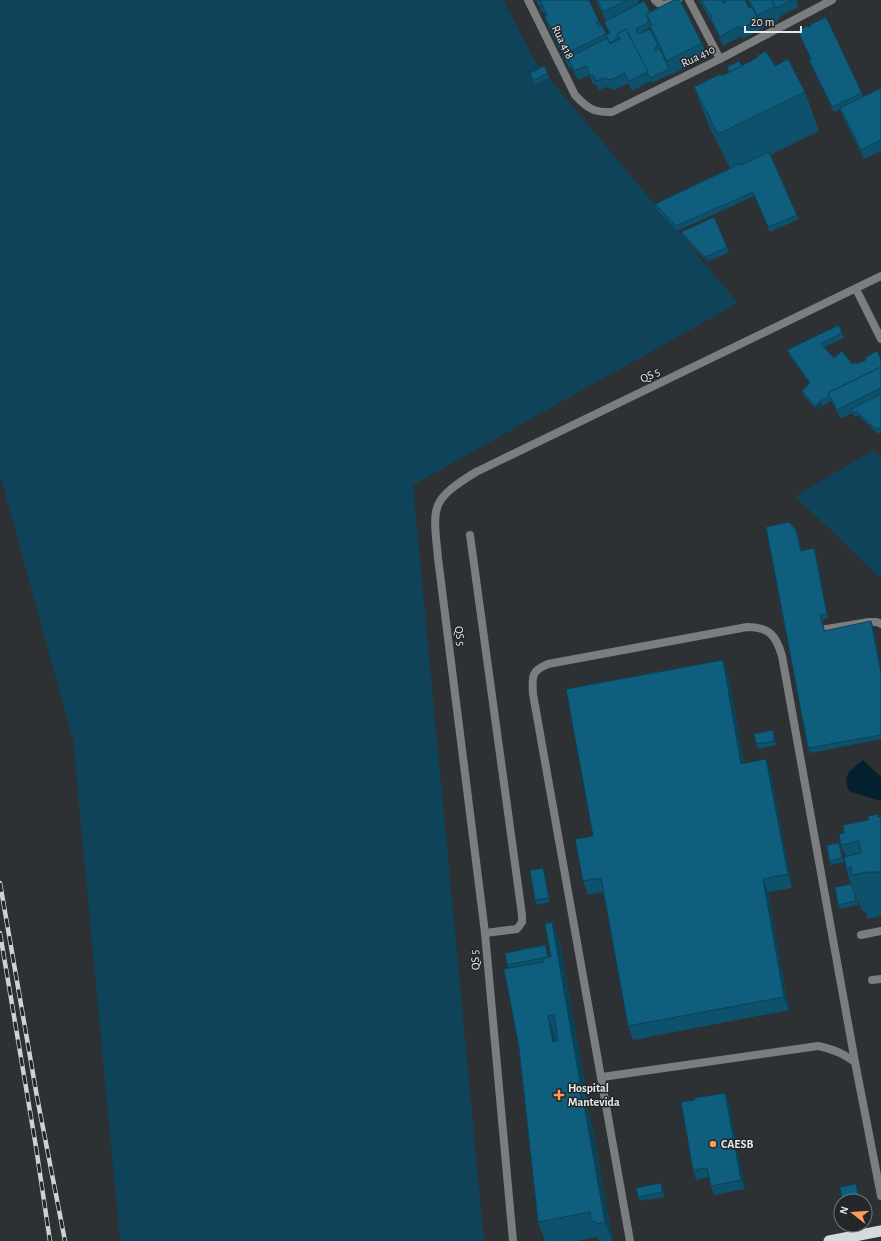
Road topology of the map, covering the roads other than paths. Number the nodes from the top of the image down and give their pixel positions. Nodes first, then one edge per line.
1 (528, 0) edge
2 (655, 0) edge
3 (678, 0) edge
4 (688, 0) edge
5 (832, 0) edge
6 (720, 60) junction
7 (575, 95) joint
8 (881, 276) edge
9 (856, 289) junction
10 (881, 339) edge
11 (470, 535) dead end
12 (881, 624) edge
13 (812, 631) edge
14 (881, 931) edge
15 (485, 933) junction
16 (861, 935) dead end
17 (881, 979) edge
18 (872, 980) dead end
19 (855, 1062) junction
20 (602, 1077) junction
21 (881, 1196) edge
22 (881, 1231) edge
23 (514, 1241) edge
24 (630, 1241) edge
25 (829, 1241) edge

1 - 7 street, Rua 418
2 - 3 street
4 - 6 street
5 - 6 street, Rua 410
6 - 7 street, Rua 410
8 - 9 street, QS 5
9 - 10 street
9 - 15 street, QS 5
11 - 15 street
12 - 13 street
14 - 16 street
15 - 23 street, QS 5
17 - 18 street
19 - 20 street
19 - 20 street
19 - 21 street
20 - 24 street
22 - 25 highway

